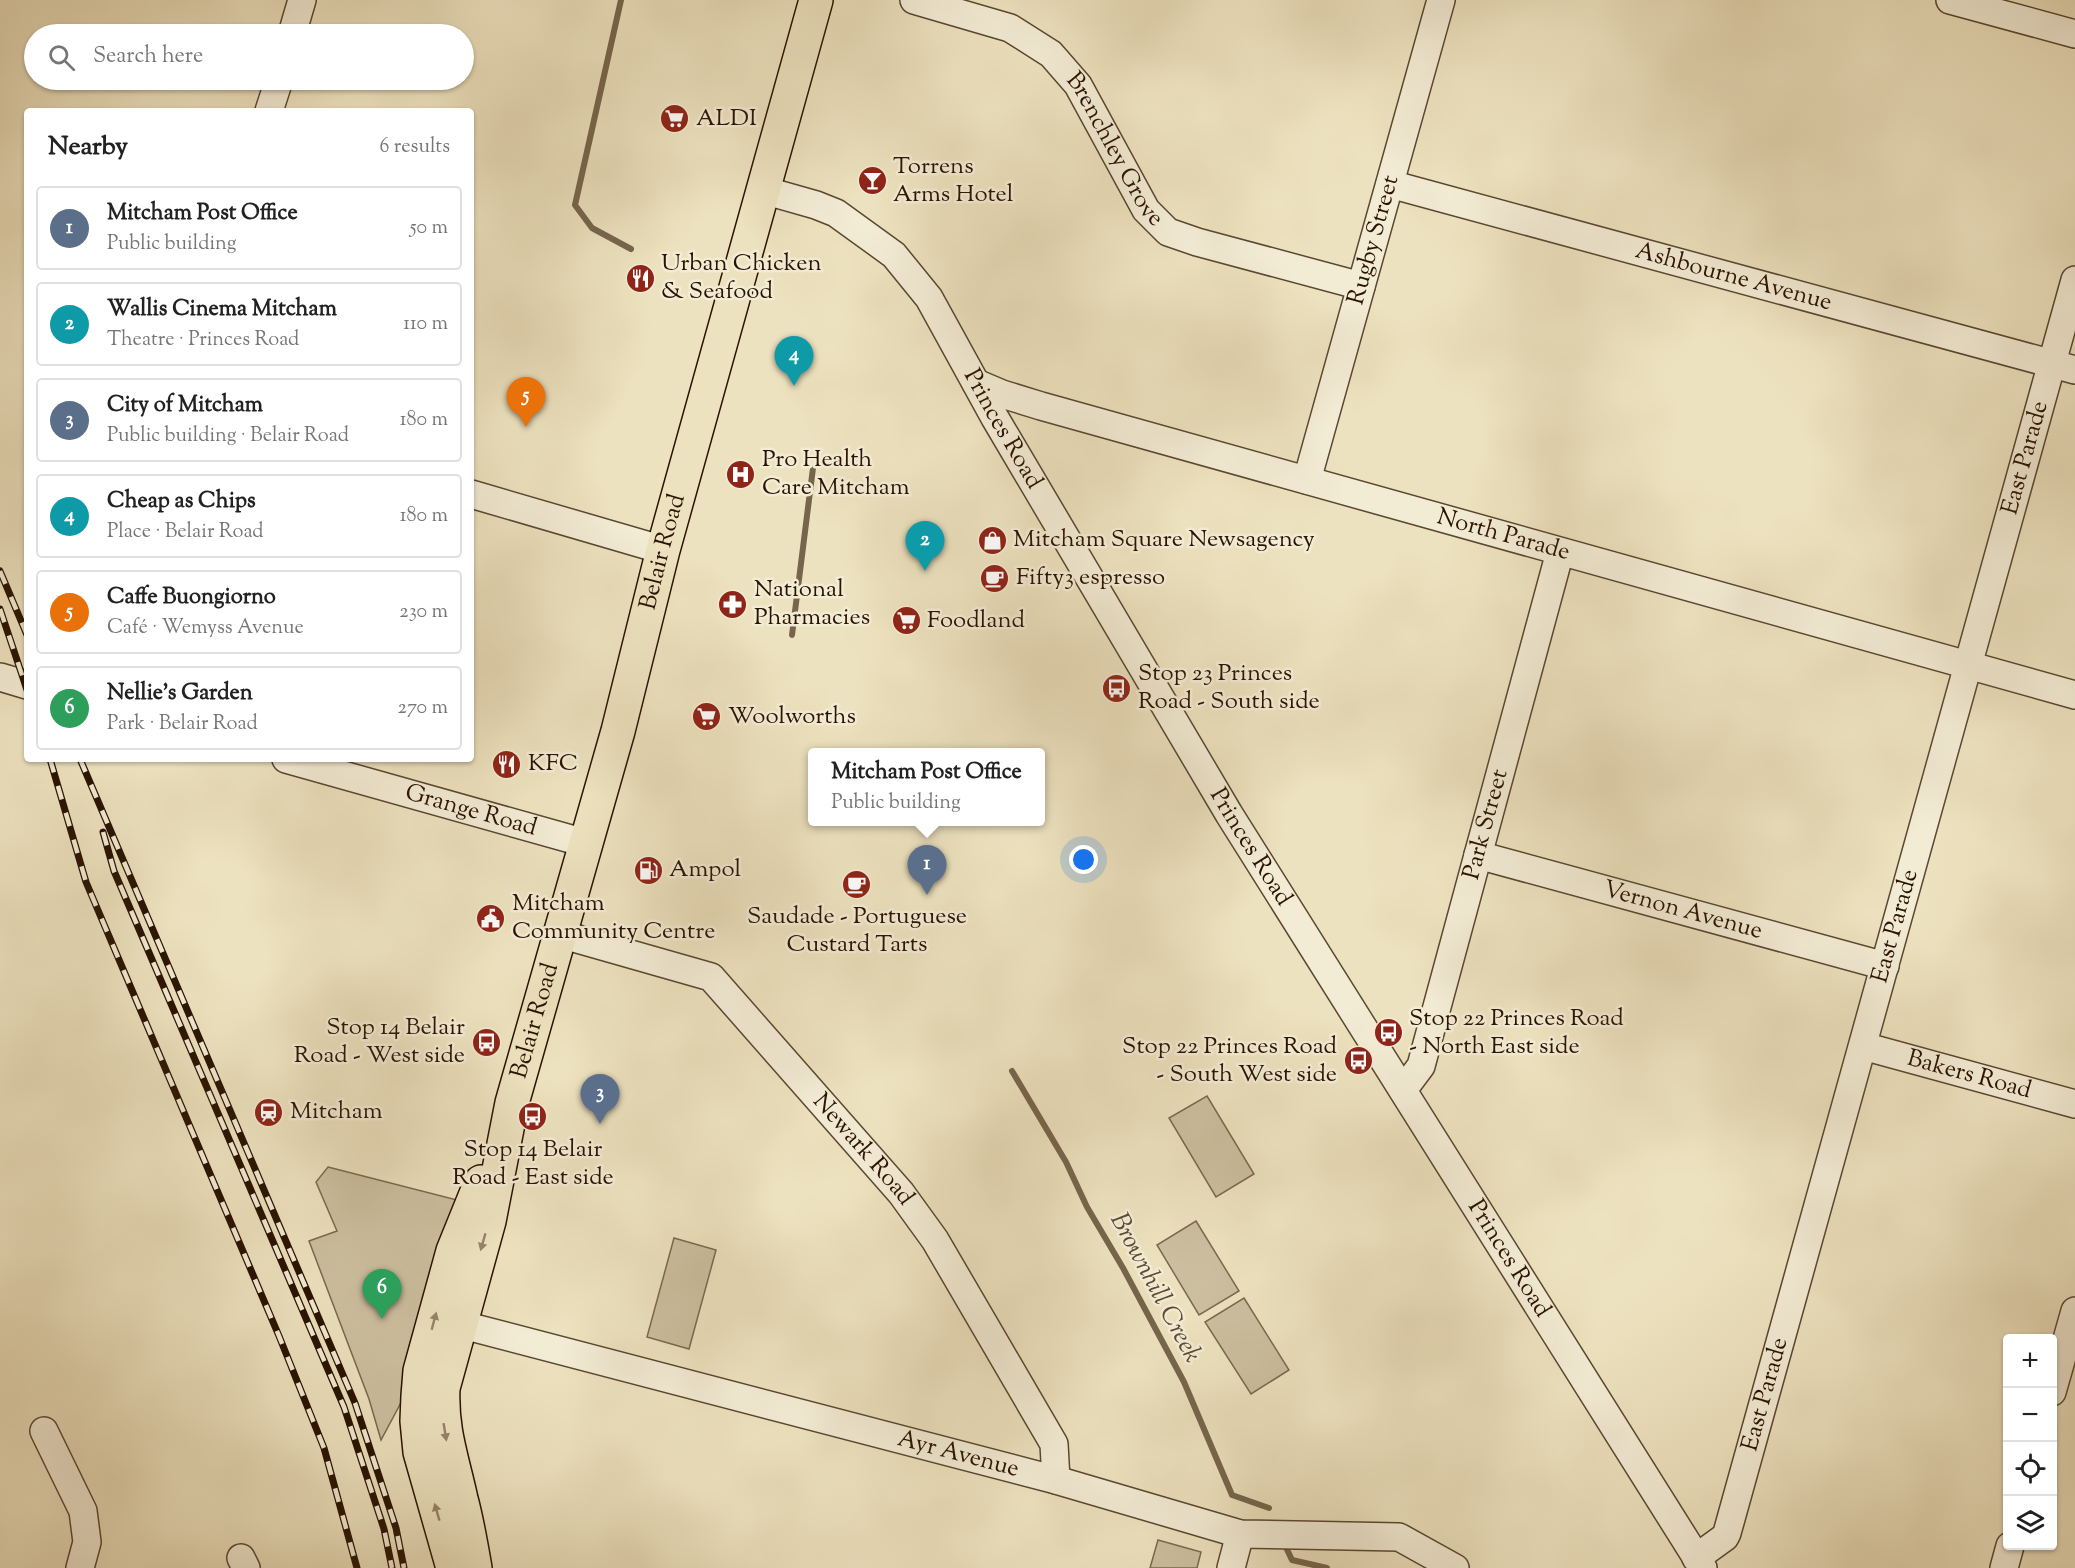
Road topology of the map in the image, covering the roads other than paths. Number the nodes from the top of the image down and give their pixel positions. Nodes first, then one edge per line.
1 (302, 0) edge
2 (914, 0) edge
3 (1441, 0) edge
4 (1950, 0) edge
5 (813, 1) edge
6 (295, 24) edge
7 (2075, 34) edge
8 (276, 90) edge
9 (270, 108) edge
10 (1390, 184) junction
11 (763, 190) junction
12 (2075, 280) edge
13 (1361, 286) junction
14 (2064, 367) edge
15 (976, 383) junction
16 (1038, 405) junction
17 (1009, 441) junction
18 (1307, 480) junction
19 (474, 495) edge
20 (663, 550) junction
21 (1560, 552) junction
22 (1968, 665) junction
23 (0, 677) edge
24 (24, 684) edge
25 (2075, 694) edge
26 (297, 762) edge
27 (585, 843) junction
28 (1478, 855) junction
29 (560, 934) junction
30 (1885, 966) junction
31 (1863, 1046) junction
32 (1402, 1090) junction
33 (512, 1103) junction
34 (2075, 1104) edge
35 (2075, 1311) edge
36 (459, 1324) junction
37 (2053, 1388) edge
38 (44, 1431) dead end
39 (1056, 1479) junction
40 (1250, 1534) junction
41 (2009, 1550) edge
42 (1699, 1565) edge
43 (80, 1568) edge
44 (453, 1568) edge
45 (475, 1568) edge
46 (1231, 1568) edge
47 (1455, 1568) edge
48 (2004, 1568) edge

1 - 6 street
2 - 13 street, Brenchley Grove
3 - 10 street, Rugby Street
4 - 7 street
5 - 11 main road, Belair Road
8 - 9 street
10 - 13 street, Rugby Street
10 - 14 street, Ashbourne Avenue
11 - 15 street, Princes Road
11 - 20 main road, Belair Road
12 - 14 street, East Parade
13 - 18 street, Rugby Street
14 - 22 street, East Parade
15 - 16 street, North Parade
15 - 17 street, Princes Road
16 - 17 street
16 - 18 street, North Parade
17 - 32 street, Princes Road
18 - 21 street, North Parade
19 - 20 street
20 - 27 main road, Belair Road
21 - 22 street, North Parade
21 - 28 street, Park Street
22 - 25 street, North Parade
22 - 30 street, East Parade
23 - 24 street
26 - 27 street, Grange Road
27 - 29 main road, Belair Road
28 - 30 street, Vernon Avenue
28 - 32 street, Park Street
29 - 33 main road, Belair Road
29 - 39 street, Newark Road
30 - 31 street, East Parade
31 - 34 street, Bakers Road
31 - 42 street, East Parade
32 - 42 street, Princes Road
33 -> 36 main road, Belair Road
44 -> 33 main road, Belair Road
35 - 37 street
36 - 39 street, Ayr Avenue
36 -> 45 main road, Belair Road
38 - 43 street
39 - 40 street, Ayr Avenue
40 - 46 street
40 - 47 street, Ayr Avenue
41 - 48 street

